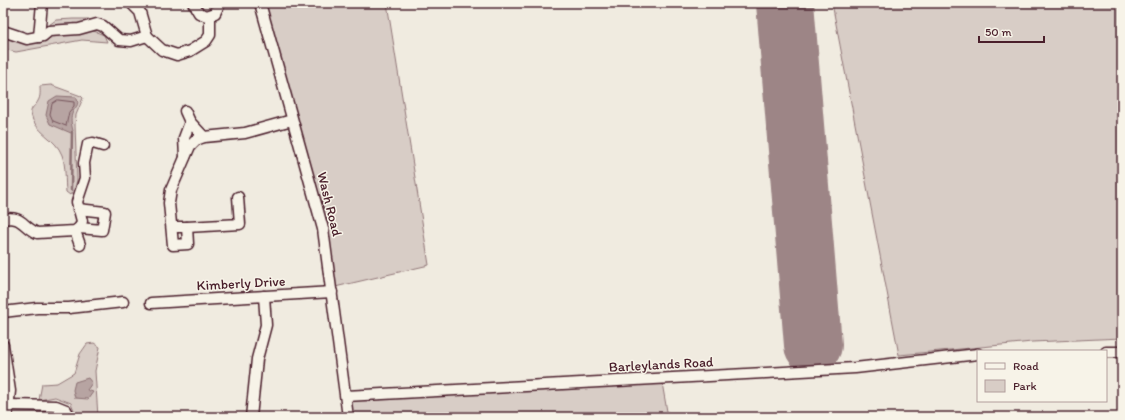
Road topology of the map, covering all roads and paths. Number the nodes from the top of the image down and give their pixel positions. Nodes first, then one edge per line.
1 (42, 3) edge
2 (131, 3) edge
3 (194, 3) edge
4 (220, 3) edge
5 (260, 3) edge
6 (210, 16) junction
7 (3, 31) edge
8 (148, 36) junction
9 (39, 37) junction
10 (185, 111) dead end
11 (292, 120) junction
12 (190, 122) junction
13 (204, 137) junction
14 (103, 146) dead end
15 (185, 159) junction
16 (238, 197) dead end
17 (78, 209) junction
18 (3, 219) edge
19 (172, 227) junction
20 (187, 227) junction
21 (77, 229) junction
22 (80, 245) dead end
23 (332, 292) junction
24 (264, 296) junction
25 (123, 302) dead end
26 (151, 303) dead end
27 (3, 312) edge
28 (3, 345) edge
29 (1107, 352) edge
30 (1122, 352) edge
31 (977, 354) edge
32 (346, 396) junction
33 (10, 405) junction
34 (7, 417) edge
35 (70, 417) edge
36 (251, 417) edge
37 (348, 417) edge

1 - 9 street
2 - 8 street
3 - 6 street
4 - 6 street
5 - 11 street, Wash Road
6 - 8 street
7 - 9 street
8 - 9 street
10 - 12 street
11 - 13 street
11 - 23 street, Wash Road
12 - 13 street
12 - 15 street
13 - 15 street
14 - 17 street
15 - 19 street
16 - 20 street
17 - 21 street
17 - 21 street
18 - 21 street
19 - 20 street
19 - 20 street
21 - 22 street
23 - 24 street, Kimberly Drive
23 - 32 street, Wash Road
24 - 26 street, Kimberly Drive
24 - 36 street
25 - 27 street
28 - 33 street
29 - 30 street
31 - 32 street, Barleylands Road
32 - 37 street, Wash Road
33 - 34 street
33 - 35 street

